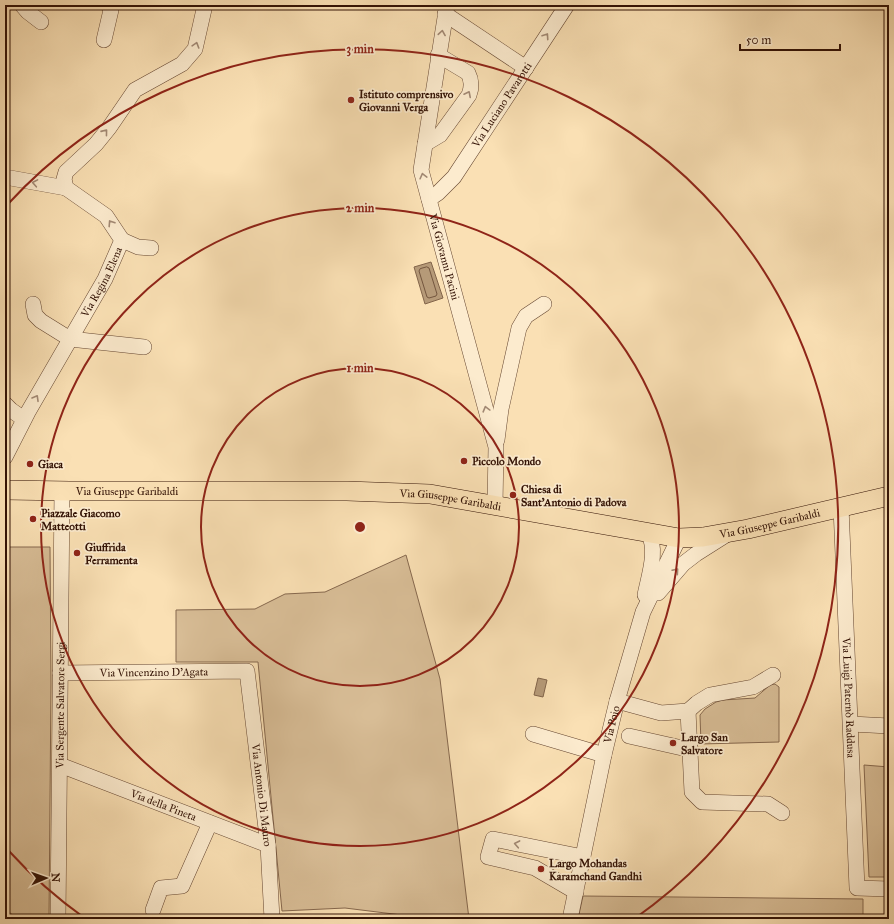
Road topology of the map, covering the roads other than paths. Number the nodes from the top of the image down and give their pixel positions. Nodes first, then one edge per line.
1 (22, 5) edge
2 (108, 5) edge
3 (205, 5) edge
4 (567, 5) edge
5 (446, 10) edge
6 (41, 22) dead end
7 (104, 40) dead end
8 (438, 55) junction
9 (526, 68) junction
10 (426, 144) junction
11 (5, 177) edge
12 (66, 188) junction
13 (429, 198) junction
14 (122, 240) junction
15 (151, 248) dead end
16 (33, 304) dead end
17 (544, 304) dead end
18 (70, 339) junction
19 (144, 347) dead end
20 (5, 404) edge
21 (24, 419) junction
22 (496, 447) junction
23 (5, 457) edge
24 (5, 490) edge
25 (62, 491) junction
26 (889, 496) edge
27 (495, 506) junction
28 (842, 507) junction
29 (648, 532) junction
30 (731, 532) junction
31 (679, 538) junction
32 (643, 612) junction
33 (247, 671) joint
34 (60, 673) junction
35 (772, 675) dead end
36 (617, 701) junction
37 (688, 711) junction
38 (851, 724) junction
39 (889, 726) edge
40 (533, 734) dead end
41 (628, 736) dead end
42 (691, 750) junction
43 (604, 755) junction
44 (60, 765) junction
45 (782, 813) dead end
46 (210, 823) junction
47 (268, 846) junction
48 (540, 849) junction
49 (583, 857) junction
50 (535, 868) junction
51 (889, 888) edge
52 (576, 892) junction
53 (153, 910) dead end
54 (58, 919) edge
55 (272, 919) edge
56 (570, 919) edge

1 - 6 street
2 - 7 street
12 -> 3 street
9 -> 4 street, Via Luciano Pavarotti
8 -> 5 street, Via Giovanni Pacini
5 - 9 street
8 - 10 street, Via Giovanni Pacini
10 -> 8 street
9 - 13 street, Via Luciano Pavarotti
13 -> 10 street, Via Giovanni Pacini
12 -> 11 street
14 -> 12 street, Via Regina Elena
22 -> 13 street, Via Giovanni Pacini
14 - 15 street
14 - 18 street, Via Regina Elena
16 - 18 street
17 - 22 street
18 - 19 street
21 -> 18 street, Via Regina Elena
20 - 21 street
21 - 23 street, Via Regina Elena
22 - 27 street, Via Giovanni Pacini
24 - 25 main road, Via Giuseppe Garibaldi
25 - 27 main road, Via Giuseppe Garibaldi
25 - 34 street, Via Sergente Salvatore Sergi
26 - 28 main road, Via Giuseppe Garibaldi
27 - 29 main road, Via Giuseppe Garibaldi
28 - 30 main road, Via Giuseppe Garibaldi
28 - 38 street, Via Luigi Paternò Raddusa
29 - 31 main road, Via Giuseppe Garibaldi
29 - 32 street
30 - 31 main road, Via Giuseppe Garibaldi
32 -> 30 street
31 - 32 street, Via Poio
32 - 36 street, Via Poio
33 - 34 street, Via Vincenzino D'Agata
33 - 47 street, Via Antonio Di Mauro
34 - 44 street, Via Sergente Salvatore Sergi
35 - 37 street
36 - 37 street
36 - 43 street, Via Poio
37 - 42 street
38 - 39 street
38 - 51 street, Via Luigi Paternò Raddusa
40 - 43 street
41 - 42 street
42 - 45 street
43 - 49 street, Via Poio
44 - 46 street, Via della Pineta
44 - 54 street, Via Sergente Salvatore Sergi
46 - 47 street, Via della Pineta
46 - 53 street
47 - 55 street, Via Antonio Di Mauro
48 - 49 street
48 - 50 street
48 -> 50 street
49 - 52 street, Via Poio
50 - 52 street
52 - 56 street, Via Poio

